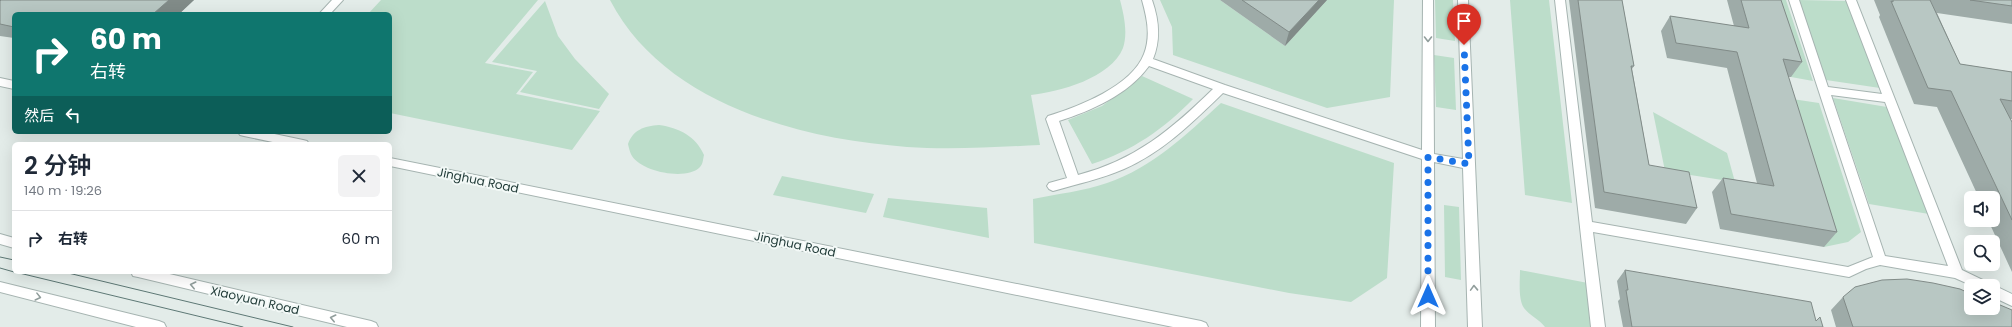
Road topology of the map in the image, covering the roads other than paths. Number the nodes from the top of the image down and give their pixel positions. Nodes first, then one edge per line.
1 (338, 0) edge
2 (1147, 0) edge
3 (1428, 0) edge
4 (1463, 0) edge
5 (1560, 0) edge
6 (1794, 0) edge
7 (1852, 0) edge
8 (326, 12) edge
9 (1147, 61) junction
10 (0, 82) edge
11 (12, 85) edge
12 (1221, 88) junction
13 (1824, 90) junction
14 (1890, 99) junction
15 (254, 134) edge
16 (293, 142) edge
17 (1428, 157) junction
18 (392, 162) edge
19 (1469, 164) junction
20 (1074, 181) junction
21 (1053, 186) dead end
22 (1587, 226) junction
23 (0, 240) edge
24 (12, 243) edge
25 (1880, 260) junction
26 (1957, 273) junction
27 (146, 274) edge
28 (1970, 279) edge
29 (0, 288) edge
30 (2000, 294) edge
31 (2012, 301) edge
32 (159, 327) edge
33 (371, 327) edge
34 (1200, 327) edge
35 (1428, 327) edge
36 (1475, 327) edge
37 (1598, 327) edge

1 - 8 street
2 - 9 street
3 -> 17 street
4 - 19 street
5 - 22 street
6 - 13 street
7 - 14 street
9 - 12 street
9 - 20 street
10 - 11 street
12 - 17 street
12 - 20 street
13 - 14 street
13 - 25 street
14 - 26 street
15 - 16 street
17 - 19 street
17 - 35 street
18 - 34 street, Jinghua Road
36 -> 19 street
20 - 21 street
22 - 25 street
22 - 37 street
23 - 24 street
25 - 26 street
26 - 28 street
33 -> 27 street, Xiaoyuan Road
29 -> 32 street
30 - 31 street

